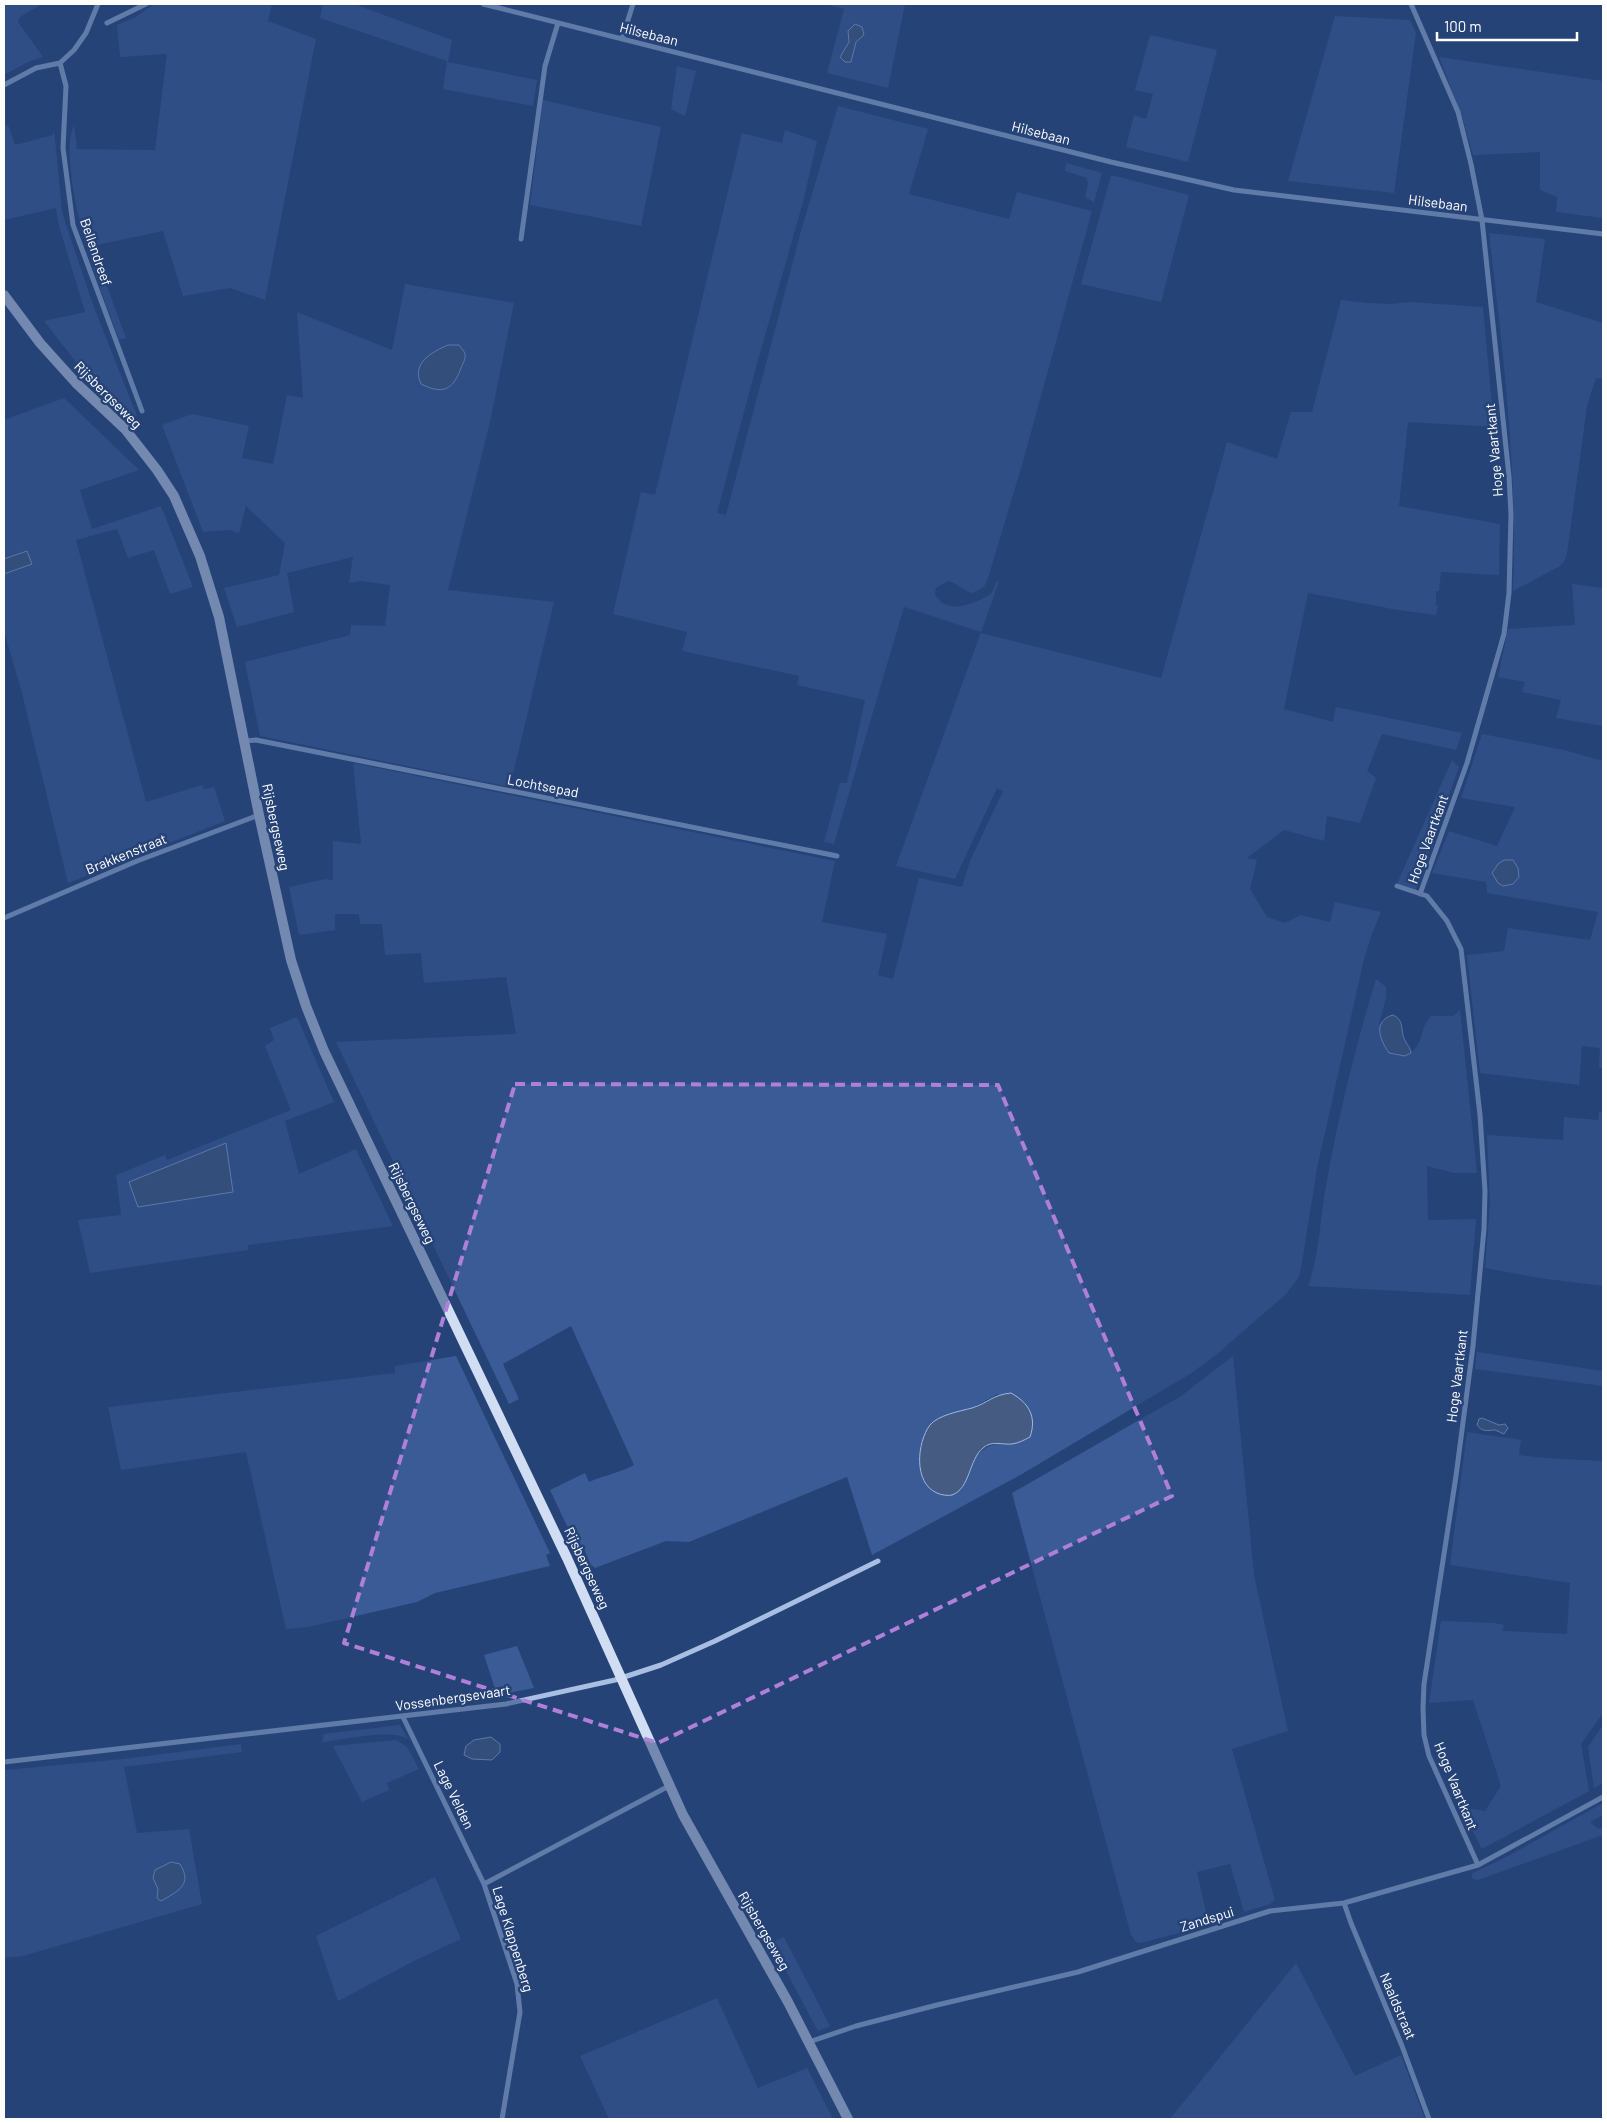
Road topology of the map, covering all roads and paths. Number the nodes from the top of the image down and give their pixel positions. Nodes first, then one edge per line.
1 (98, 4) edge
2 (146, 4) edge
3 (483, 4) edge
4 (633, 4) edge
5 (1410, 4) edge
6 (558, 23) junction
7 (107, 24) dead end
8 (622, 39) junction
9 (60, 63) junction
10 (4, 86) edge
11 (1482, 220) junction
12 (1603, 234) edge
13 (521, 239) dead end
14 (4, 295) edge
15 (142, 411) dead end
16 (245, 741) junction
17 (259, 815) junction
18 (837, 856) dead end
19 (1397, 886) dead end
20 (1420, 894) junction
21 (4, 918) edge
22 (878, 1561) dead end
23 (621, 1678) junction
24 (403, 1717) junction
25 (4, 1762) edge
26 (670, 1786) junction
27 (1603, 1797) edge
28 (1478, 1864) junction
29 (484, 1884) junction
30 (1344, 1902) junction
31 (808, 2042) junction
32 (502, 2119) edge
33 (848, 2119) edge
34 (1429, 2119) edge

1 - 9 street
2 - 7 street
3 - 6 street, Hilsebaan
4 - 8 street
5 - 11 street, Hoge Vaartkant
6 - 8 street, Hilsebaan
6 - 13 street
8 - 11 street, Hilsebaan
9 - 10 street
9 - 15 street, Bellendreef
11 - 12 street, Hilsebaan
11 - 20 street, Hoge Vaartkant
14 - 16 main road, Rijsbergseweg
16 - 17 main road, Rijsbergseweg
16 - 18 street, Lochtsepad
17 - 21 street, Brakkenstraat
17 - 23 main road, Rijsbergseweg
19 - 20 street, Hoge Vaartkant
20 - 28 street, Hoge Vaartkant
22 - 23 street, Vossenbergsevaart
23 - 24 street, Vossenbergsevaart
23 - 26 main road, Rijsbergseweg
24 - 25 street, Vossenbergsevaart
24 - 29 street, Lage Velden
26 - 29 street, Lage Klappenberg
26 - 31 main road, Rijsbergseweg
27 - 28 street, Zandspui
28 - 30 street, Zandspui
29 - 32 street, Lage Klappenberg
30 - 31 street, Zandspui
30 - 34 street, Naaldstraat
31 - 33 main road, Rijsbergseweg

